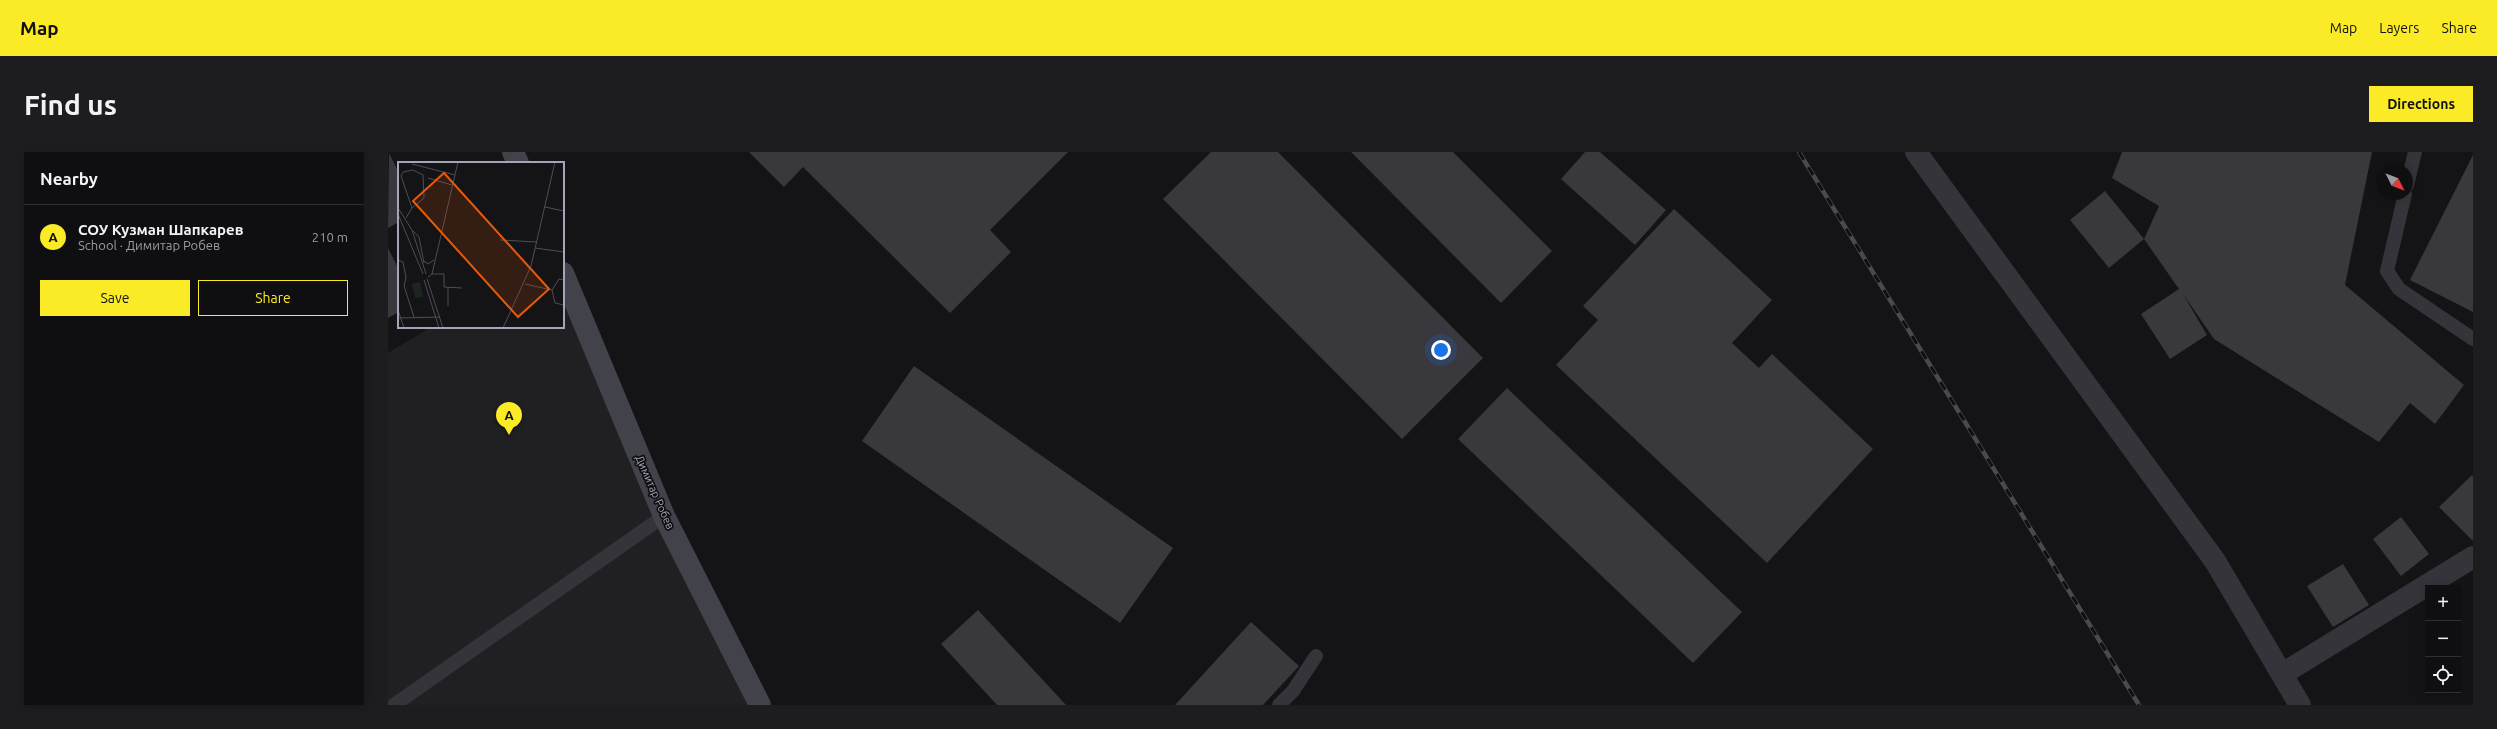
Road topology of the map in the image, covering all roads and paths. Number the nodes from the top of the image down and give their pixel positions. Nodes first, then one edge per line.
1 (513, 152) edge
2 (1916, 152) edge
3 (2415, 152) edge
4 (518, 162) edge
5 (2412, 164) edge
6 (2404, 200) edge
7 (564, 275) edge
8 (2473, 339) edge
9 (664, 516) junction
10 (2473, 557) edge
11 (1316, 656) dead end
12 (2282, 674) junction
13 (394, 705) edge
14 (760, 705) edge
15 (1279, 705) edge
16 (2300, 705) edge

1 - 4 street
2 - 12 street
3 - 5 lane
6 - 8 lane
7 - 9 street, Димитар Робев
9 - 13 lane
9 - 14 street, Димитар Робев
10 - 12 street
11 - 15 lane
12 - 16 street

